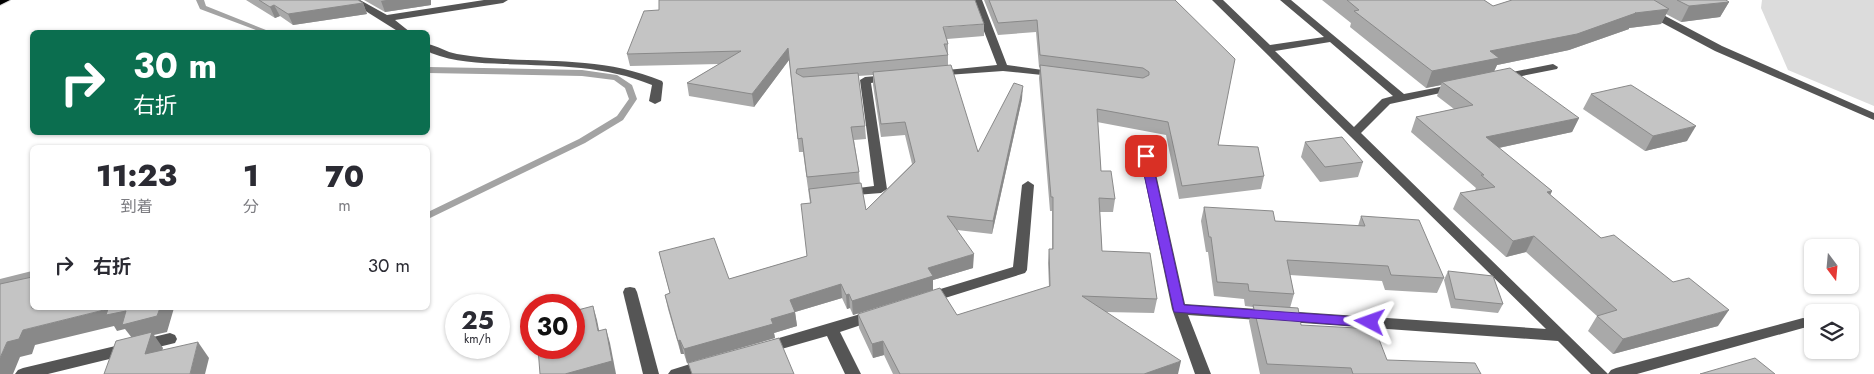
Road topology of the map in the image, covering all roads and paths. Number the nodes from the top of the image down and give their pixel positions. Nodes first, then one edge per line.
1 (5, 0) edge
2 (354, 0) edge
3 (503, 0) edge
4 (977, 0) edge
5 (1217, 0) edge
6 (1285, 0) edge
7 (1628, 0) edge
8 (0, 2) edge
9 (386, 18) junction
10 (402, 30) edge
11 (1332, 39) junction
12 (430, 48) edge
13 (1266, 49) junction
14 (1553, 67) dead end
15 (1003, 68) junction
16 (924, 75) edge
17 (904, 76) edge
18 (1072, 78) edge
19 (1487, 80) edge
20 (1468, 84) edge
21 (1402, 98) junction
22 (655, 101) dead end
23 (1874, 117) edge
24 (1354, 134) junction
25 (1146, 156) dead end
26 (1028, 185) dead end
27 (837, 194) edge
28 (630, 292) dead end
29 (916, 302) edge
30 (1179, 309) junction
31 (887, 311) edge
32 (1803, 323) dead end
33 (831, 328) junction
34 (1561, 336) junction
35 (170, 339) dead end
36 (749, 353) edge
37 (722, 361) edge
38 (59, 370) edge
39 (23, 374) edge
40 (651, 374) edge
41 (676, 374) edge
42 (853, 374) edge
43 (1203, 374) edge
44 (1601, 374) edge
45 (1616, 374) edge

1 - 8 main road
2 - 9 street
3 - 9 street
4 - 15 street
5 - 13 street
6 - 11 street
7 - 23 street
9 - 10 street
11 - 13 street
11 - 21 street
12 - 22 street
13 - 24 street
14 - 19 street
15 - 16 street
15 - 18 street
17 - 27 street
20 - 21 street
21 - 24 street
24 - 34 street
25 - 30 street
26 - 29 street
28 - 40 street
30 - 34 street
30 - 43 street
31 - 33 street
32 - 45 street
33 - 36 street
33 - 42 street
34 - 44 street
35 - 38 street
37 - 41 street
38 - 39 street

